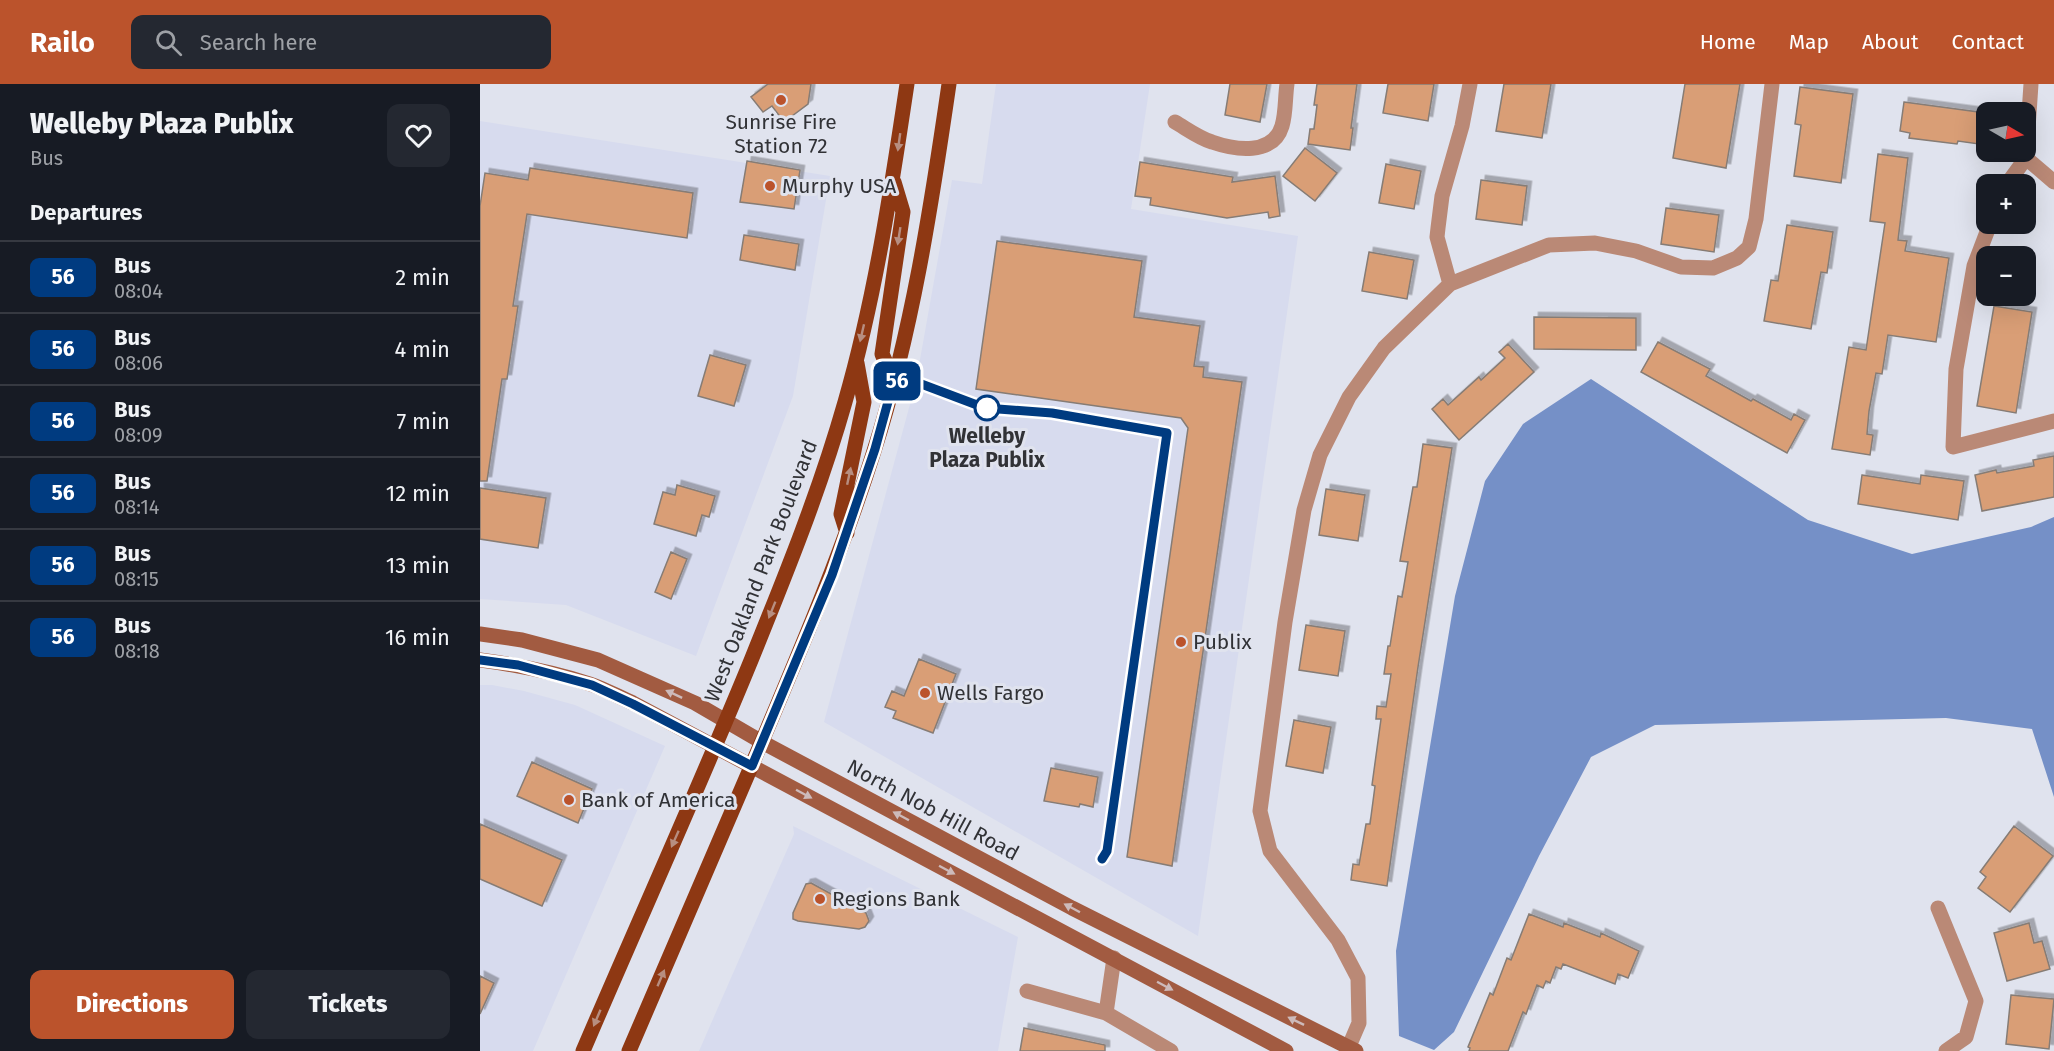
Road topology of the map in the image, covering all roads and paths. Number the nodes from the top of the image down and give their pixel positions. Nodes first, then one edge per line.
1 (907, 84) edge
2 (949, 84) edge
3 (1287, 84) edge
4 (1470, 84) edge
5 (1772, 84) edge
6 (2031, 84) edge
7 (2030, 102) edge
8 (1175, 122) dead end
9 (2031, 162) edge
10 (893, 179) junction
11 (2054, 182) edge
12 (1986, 234) edge
13 (1450, 284) junction
14 (856, 359) junction
15 (894, 380) junction
16 (2054, 421) edge
17 (847, 533) junction
18 (480, 634) edge
19 (480, 660) edge
20 (726, 721) junction
21 (762, 742) junction
22 (715, 747) junction
23 (752, 766) junction
24 (1938, 908) dead end
25 (1114, 958) junction
26 (1027, 991) dead end
27 (1106, 1013) junction
28 (1350, 1050) edge
29 (583, 1051) edge
30 (629, 1051) edge
31 (1171, 1051) edge
32 (1286, 1051) edge
33 (1946, 1051) edge

1 -> 10 main road, West Oakland Park Boulevard
2 - 15 main road
3 - 8 street
4 - 13 street
5 - 13 street
6 - 7 street
9 - 11 street
10 -> 14 main road, West Oakland Park Boulevard
10 -> 15 main road
12 - 16 street
13 - 28 street
17 -> 14 main road
14 -> 20 main road, West Oakland Park Boulevard
15 - 17 main road
17 - 21 main road
20 -> 18 main road, North Nob Hill Road
19 - 22 main road
20 - 21 main road, North Nob Hill Road
20 - 22 main road, West Oakland Park Boulevard
21 - 23 main road
28 -> 21 main road, North Nob Hill Road
22 - 23 main road
22 -> 29 main road, West Oakland Park Boulevard
23 -> 25 main road
30 -> 23 main road
24 - 33 street
25 - 27 street
25 -> 32 main road
26 - 27 street
27 - 31 street

